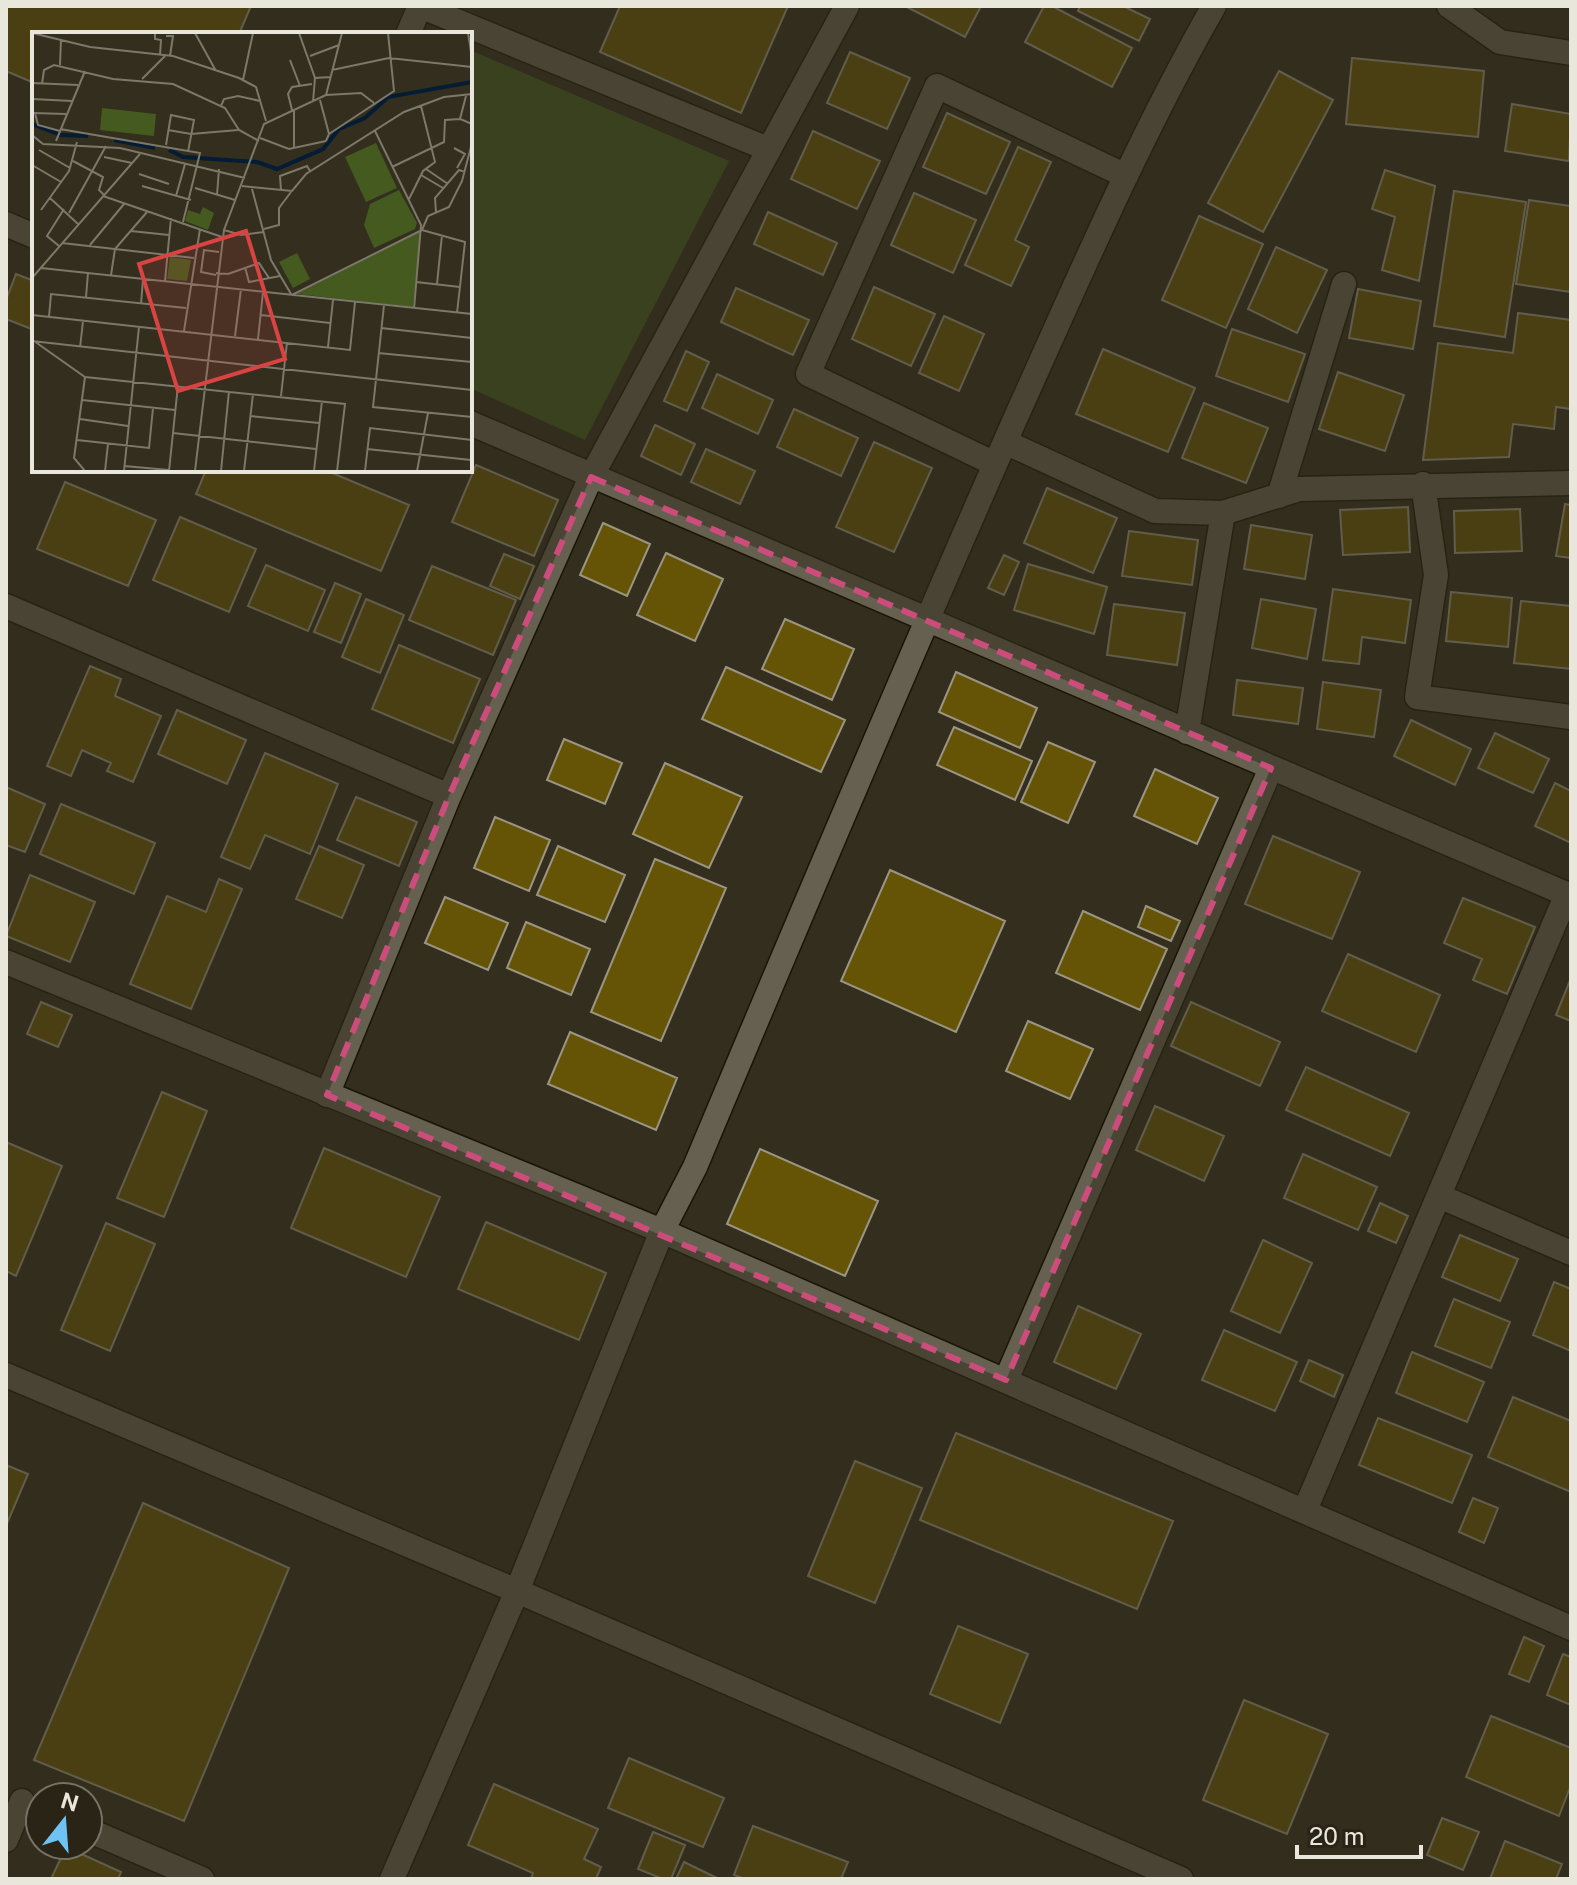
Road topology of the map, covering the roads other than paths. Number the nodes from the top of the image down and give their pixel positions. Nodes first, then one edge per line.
1 (420, 6) edge
2 (847, 6) edge
3 (1214, 6) edge
4 (1449, 6) edge
5 (409, 32) edge
6 (1571, 53) edge
7 (768, 149) junction
8 (1126, 176) junction
9 (6, 224) edge
10 (32, 235) edge
11 (1344, 284) dead end
12 (472, 424) edge
13 (1000, 453) junction
14 (591, 477) junction
15 (1571, 483) edge
16 (1423, 484) junction
17 (1279, 496) junction
18 (1223, 513) junction
19 (6, 606) edge
20 (925, 620) junction
21 (1571, 717) edge
22 (1187, 732) junction
23 (1271, 768) junction
24 (449, 796) junction
25 (1569, 895) edge
26 (6, 962) edge
27 (327, 1095) junction
28 (1439, 1196) junction
29 (662, 1231) junction
30 (1571, 1253) edge
31 (6, 1375) edge
32 (1006, 1380) junction
33 (1305, 1510) junction
34 (517, 1591) junction
35 (1571, 1628) edge
36 (23, 1802) edge
37 (104, 1837) edge
38 (6, 1840) edge
39 (202, 1879) edge
40 (392, 1879) edge
41 (1181, 1879) edge

1 - 5 street
1 - 7 street
2 - 7 street
3 - 8 street
4 - 6 street
7 - 14 street
8 - 13 street
8 - 13 street
9 - 10 street
11 - 17 street
12 - 14 street
13 - 18 street
13 - 20 street
14 - 20 street
14 - 24 street
15 - 16 street
16 - 17 street
16 - 21 street
17 - 18 street
18 - 22 street
19 - 24 street
20 - 22 street
20 - 29 street
22 - 23 street
23 - 25 street
23 - 32 street
24 - 27 street
25 - 28 street
26 - 27 street
27 - 29 street
28 - 30 street
28 - 33 street
29 - 32 street
29 - 34 street
31 - 34 street
32 - 33 street
33 - 35 street
34 - 40 street
34 - 41 street
36 - 38 street
37 - 39 street

